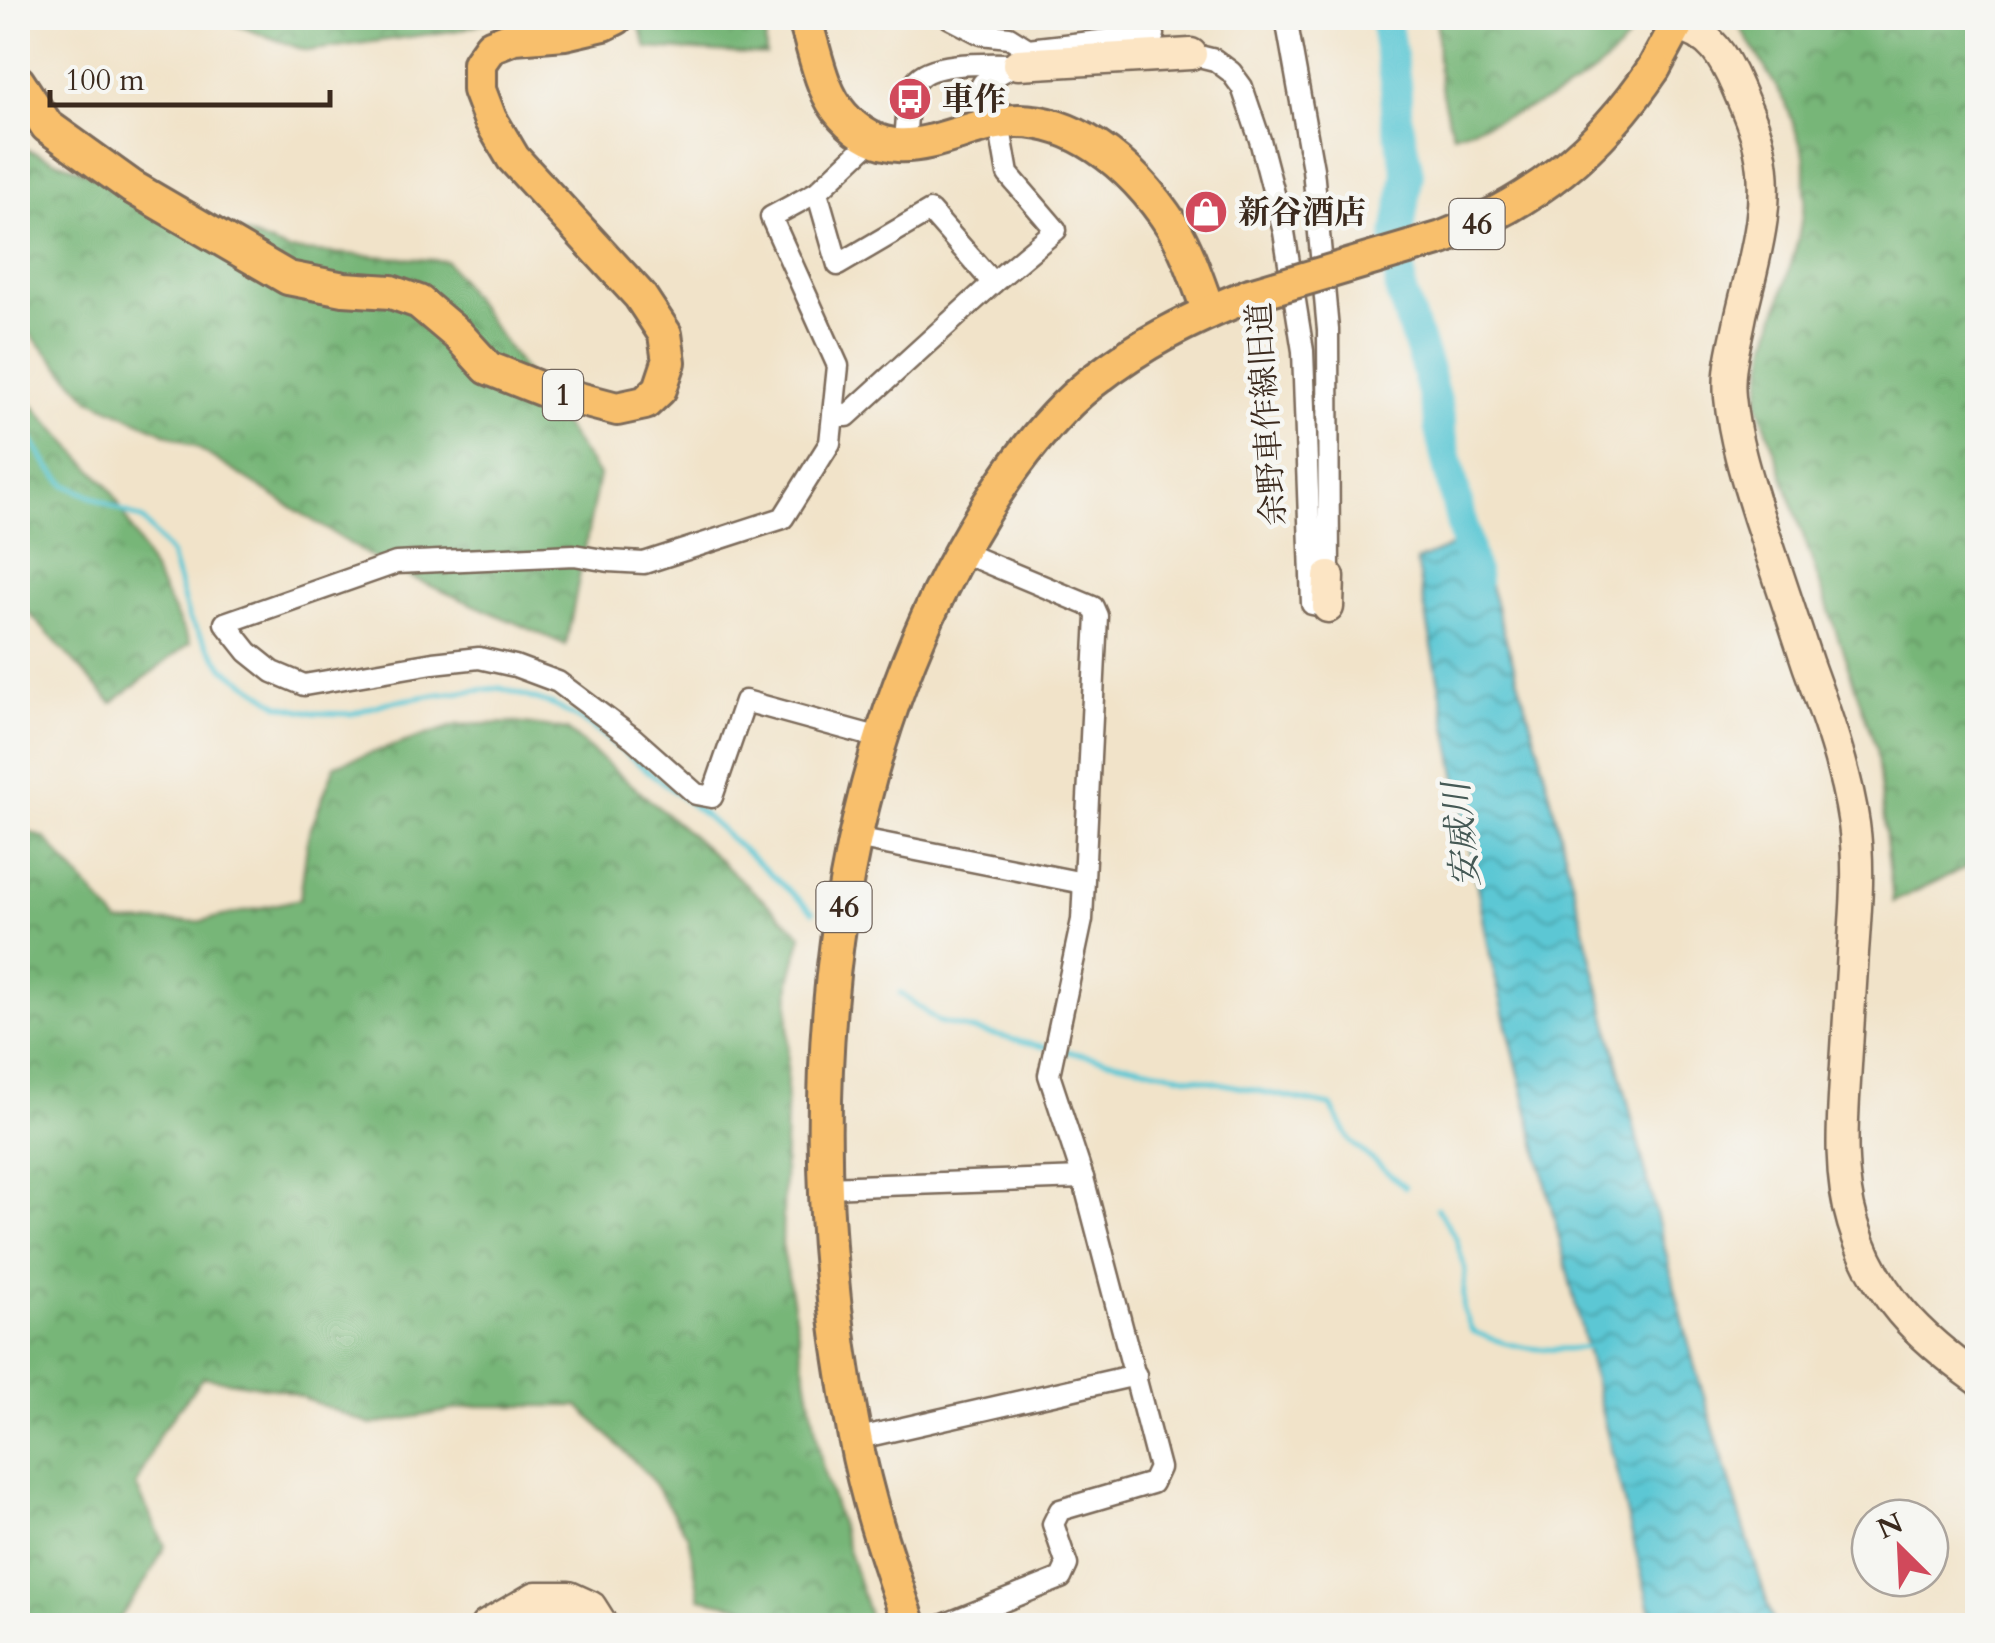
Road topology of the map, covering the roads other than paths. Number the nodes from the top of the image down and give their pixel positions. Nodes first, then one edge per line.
1 (616, 18) edge
2 (804, 18) edge
3 (950, 18) edge
4 (1286, 18) edge
5 (1679, 22) edge
6 (1153, 36) edge
7 (1191, 54) joint
8 (1018, 64) junction
9 (938, 69) junction
10 (18, 82) edge
11 (977, 94) junction
12 (996, 124) junction
13 (889, 142) junction
14 (817, 192) junction
15 (993, 283) junction
16 (1208, 312) junction
17 (832, 416) junction
18 (959, 550) junction
19 (880, 738) junction
20 (856, 838) junction
21 (1083, 883) junction
22 (1084, 1178) junction
23 (825, 1187) junction
24 (1136, 1376) junction
25 (1978, 1379) edge
26 (855, 1439) junction
27 (486, 1626) edge
28 (603, 1626) edge
29 (910, 1626) edge
30 (941, 1626) edge

1 - 10 main road, 1
2 - 13 main road
3 - 6 street
4 - 7 street, 余野車作線旧道
5 - 16 main road, 46, bridge
5 - 25 street
6 - 7 street, 余野車作線旧道
6 - 8 street, 余野車作線旧道
8 - 9 street, 余野車作線旧道
8 - 11 street
9 - 11 street
9 - 13 street
11 - 12 street
12 - 13 main road
12 - 15 street
12 - 16 main road
13 - 14 street
14 - 15 street
14 - 17 street
15 - 17 street
16 - 18 main road, 46
17 - 19 street
18 - 19 main road, 46
18 - 21 street
19 - 20 main road, 46
20 - 21 street
20 - 23 main road, 46
21 - 22 street
22 - 23 street
22 - 24 street
23 - 26 main road, 46
24 - 26 street
24 - 30 street
26 - 29 main road, 46
27 - 28 street

